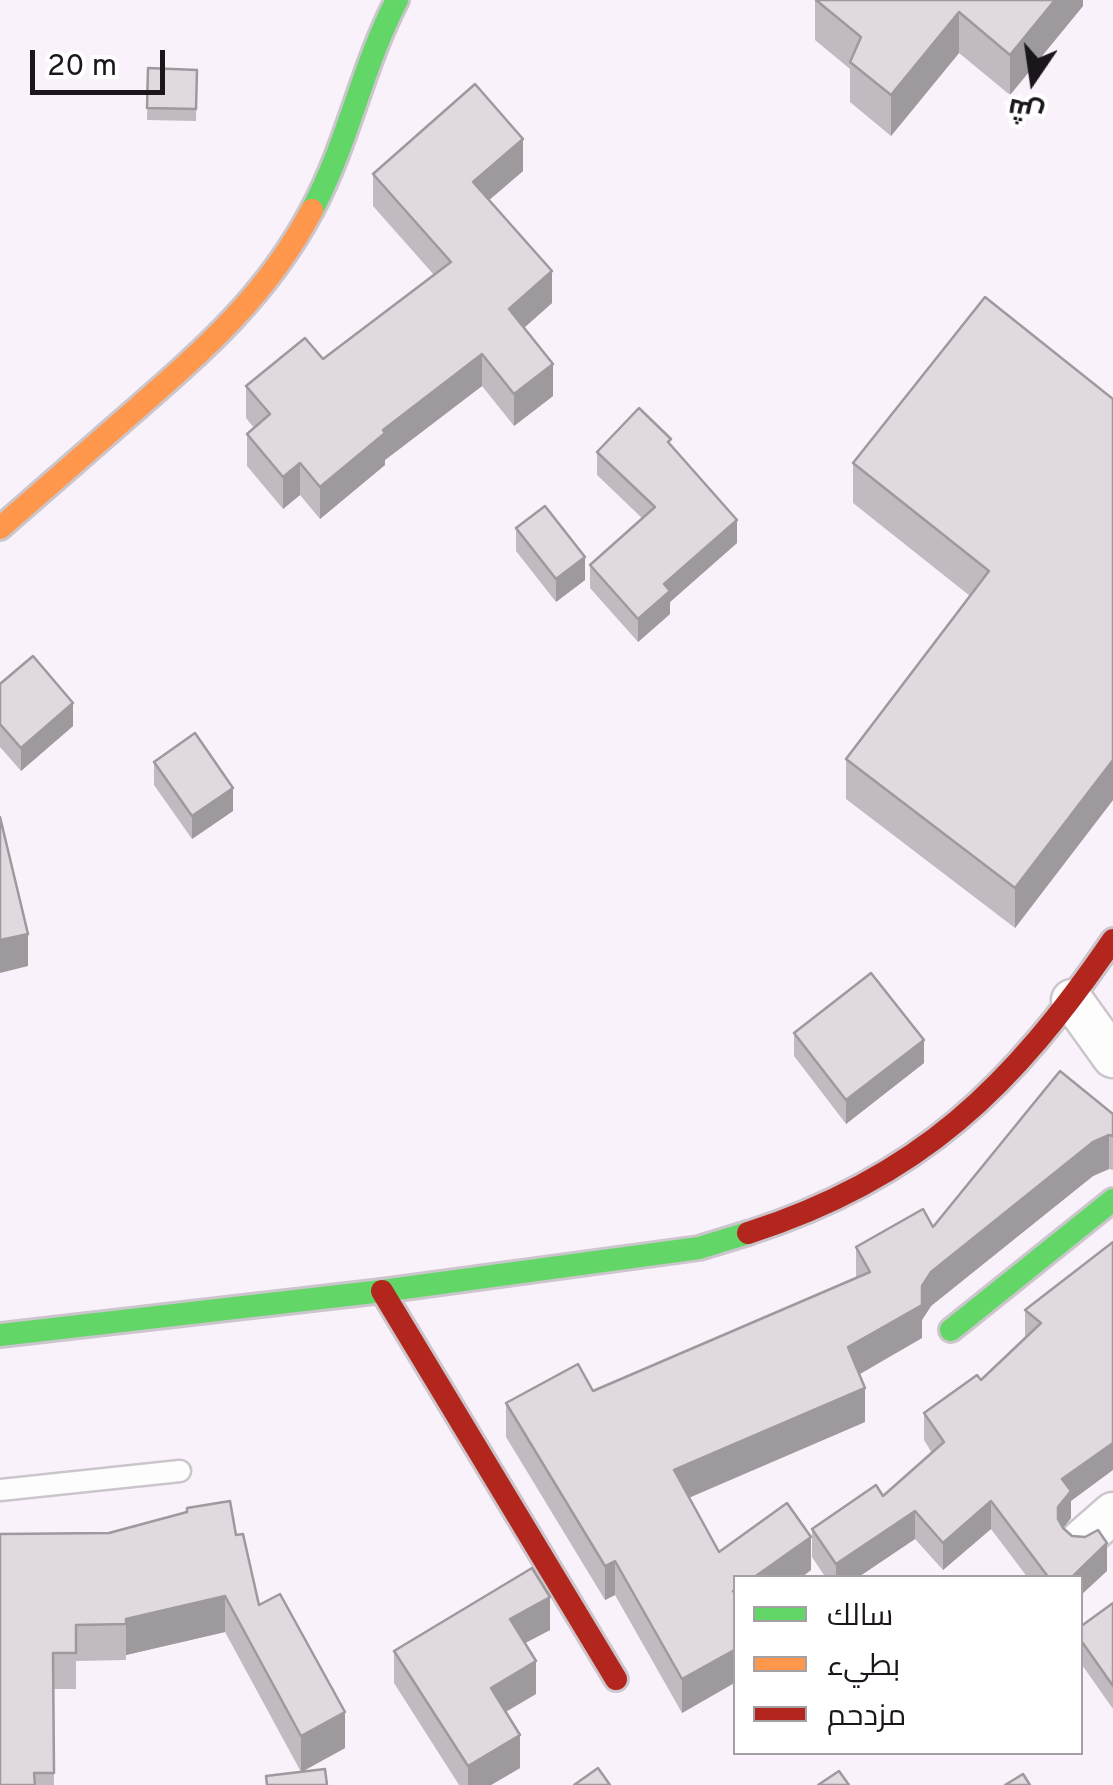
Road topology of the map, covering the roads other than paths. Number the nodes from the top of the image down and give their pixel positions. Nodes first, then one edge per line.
1 (396, 0) edge
2 (0, 528) edge
3 (1113, 940) edge
4 (1072, 1000) junction
5 (1113, 1057) edge
6 (1113, 1200) edge
7 (382, 1291) junction
8 (951, 1330) dead end
9 (0, 1334) edge
10 (180, 1471) dead end
11 (0, 1490) edge
12 (1113, 1513) edge
13 (1082, 1540) edge
14 (616, 1679) dead end

1 - 2 street
3 - 4 street
4 - 5 street
4 - 7 street
6 - 8 street
7 - 9 street
7 - 14 street
10 - 11 lane
12 - 13 street

